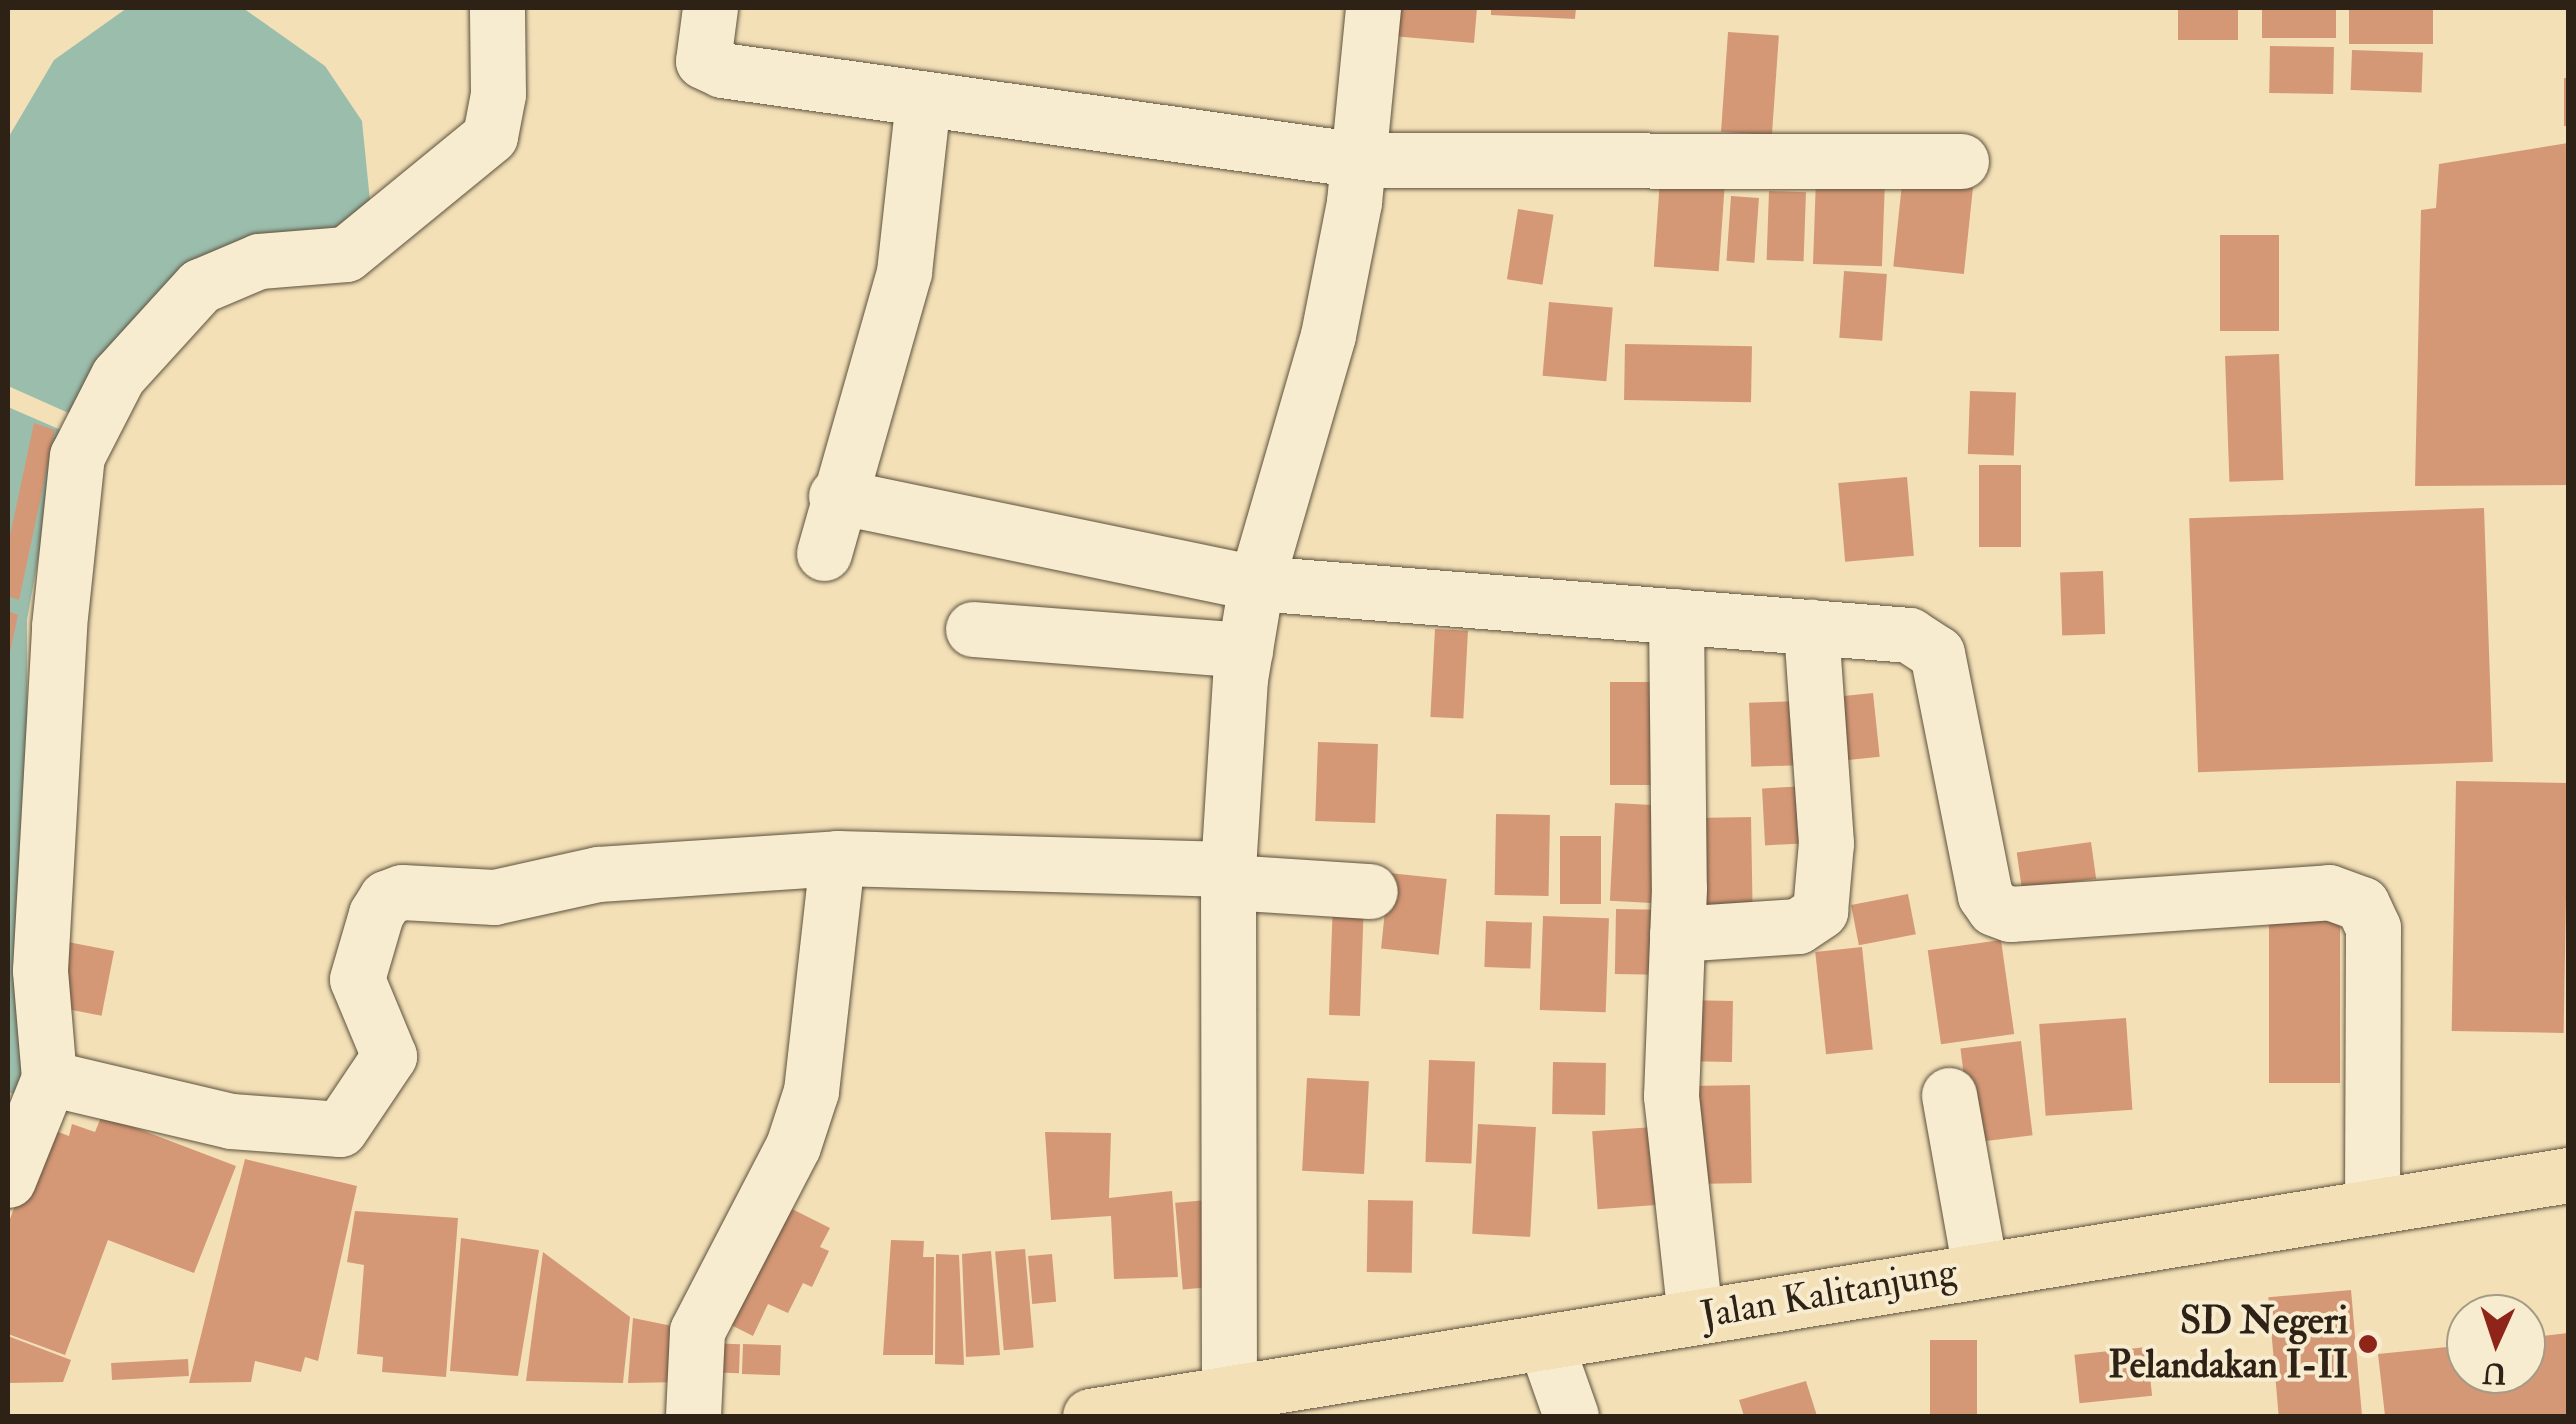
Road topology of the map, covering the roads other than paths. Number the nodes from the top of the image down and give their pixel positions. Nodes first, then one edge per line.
1 (497, 8) edge
2 (710, 8) edge
3 (1373, 8) edge
4 (923, 101) junction
5 (1360, 160) junction
6 (1961, 161) dead end
7 (836, 496) junction
8 (824, 553) dead end
9 (1256, 583) junction
10 (1676, 616) junction
11 (1812, 627) junction
12 (973, 630) dead end
13 (1245, 650) junction
14 (838, 858) junction
15 (1228, 876) junction
16 (1370, 892) dead end
17 (1677, 934) junction
18 (49, 1078) junction
19 (1949, 1095) dead end
20 (2568, 1176) edge
21 (8, 1180) edge
22 (2372, 1206) junction
23 (1980, 1269) junction
24 (1695, 1317) junction
25 (1546, 1345) junction
26 (1229, 1398) junction
27 (1166, 1412) edge
28 (693, 1416) edge
29 (1090, 1416) edge
30 (1571, 1416) edge

1 - 18 street
2 - 4 street
3 - 5 street
4 - 5 street
4 - 7 street
5 - 6 street
5 - 9 street
7 - 8 street
7 - 9 street
9 - 10 street
9 - 13 street
10 - 11 street
10 - 17 street
11 - 17 street
11 - 22 street
12 - 13 street
13 - 15 street
14 - 15 street
14 - 18 street
14 - 28 street
15 - 16 street
15 - 26 street
17 - 24 street
18 - 21 street
19 - 23 street
20 - 22 main road, Jalan Kalitanjung
22 - 23 main road, Jalan Kalitanjung
23 - 24 main road, Jalan Kalitanjung
24 - 25 main road, Jalan Kalitanjung
25 - 26 main road, Jalan Kalitanjung
25 - 30 street
26 - 27 main road, Jalan Kalitanjung
27 - 29 main road, Jalan Kalitanjung

